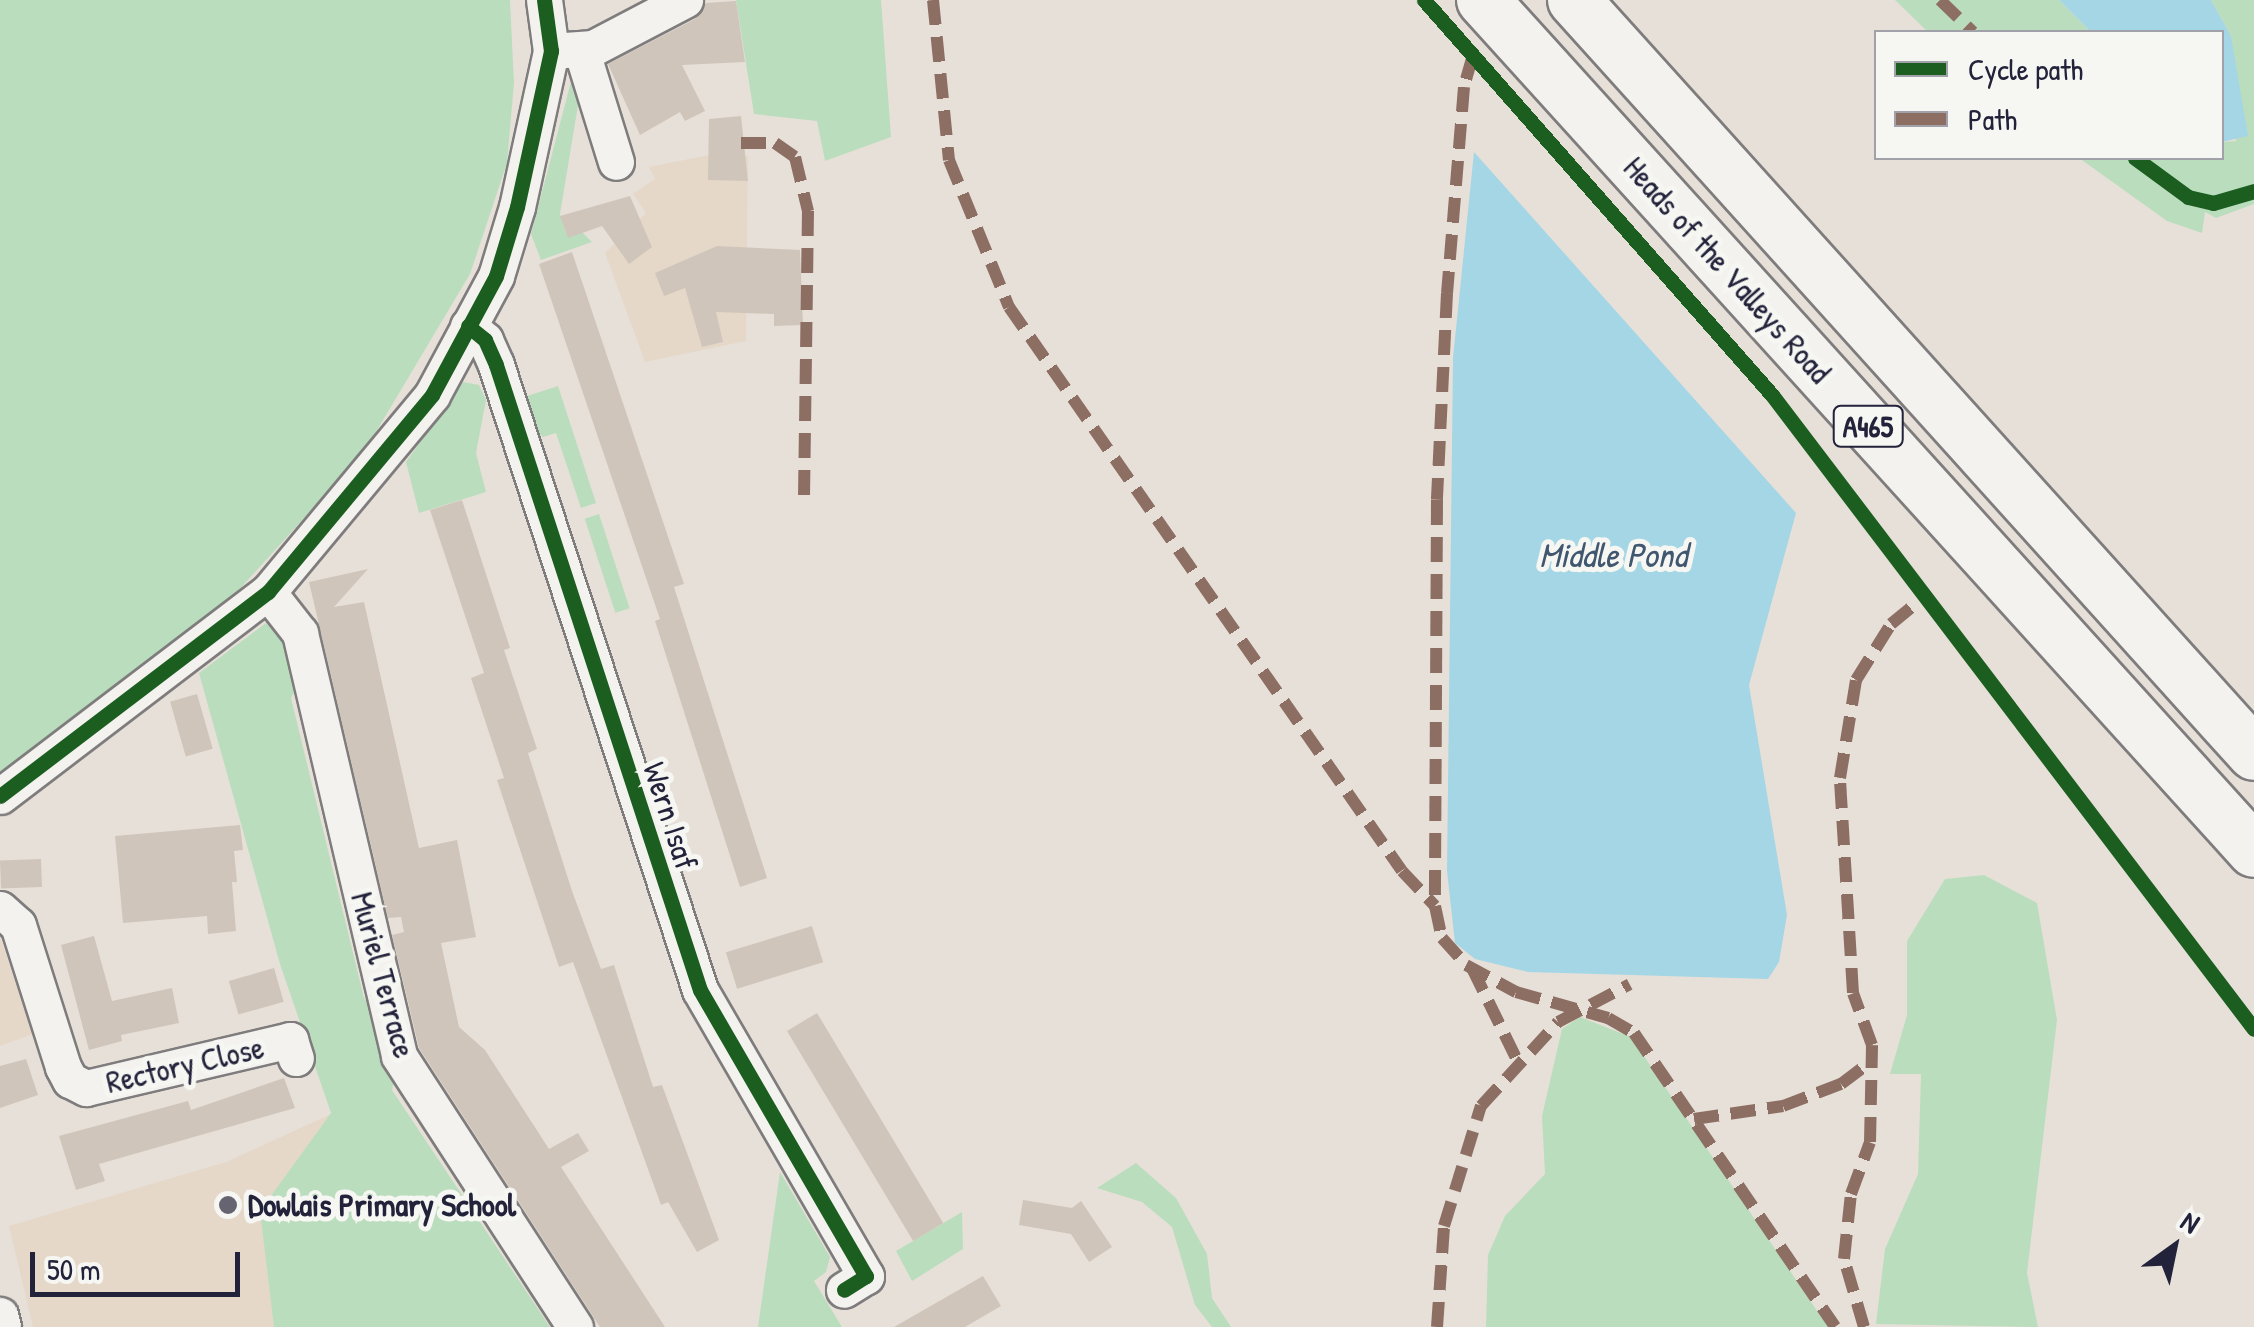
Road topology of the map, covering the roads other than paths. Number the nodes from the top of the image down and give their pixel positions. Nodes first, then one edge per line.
1 (544, 0) edge
2 (685, 0) edge
3 (1483, 0) edge
4 (1574, 0) edge
5 (566, 51) junction
6 (616, 162) dead end
7 (468, 326) junction
8 (268, 592) junction
9 (2129, 618) junction
10 (2254, 717) edge
11 (2254, 754) edge
12 (0, 796) edge
13 (2254, 852) edge
14 (0, 908) edge
15 (296, 1058) dead end
16 (844, 1290) dead end
17 (0, 1314) edge
18 (3, 1327) edge
19 (575, 1327) edge

1 - 5 street
2 - 5 street
3 - 13 highway, Heads of the Valleys Road / A465
4 - 9 highway, Heads of the Valleys Road / A465
5 - 6 street
5 - 7 street
7 - 8 street
7 - 16 street, Wern Isaf
8 - 12 street
8 - 19 street, Muriel Terrace
9 - 10 highway
9 - 11 highway, Heads of the Valleys Road / A465
14 - 15 street, Rectory Close
17 - 18 street

